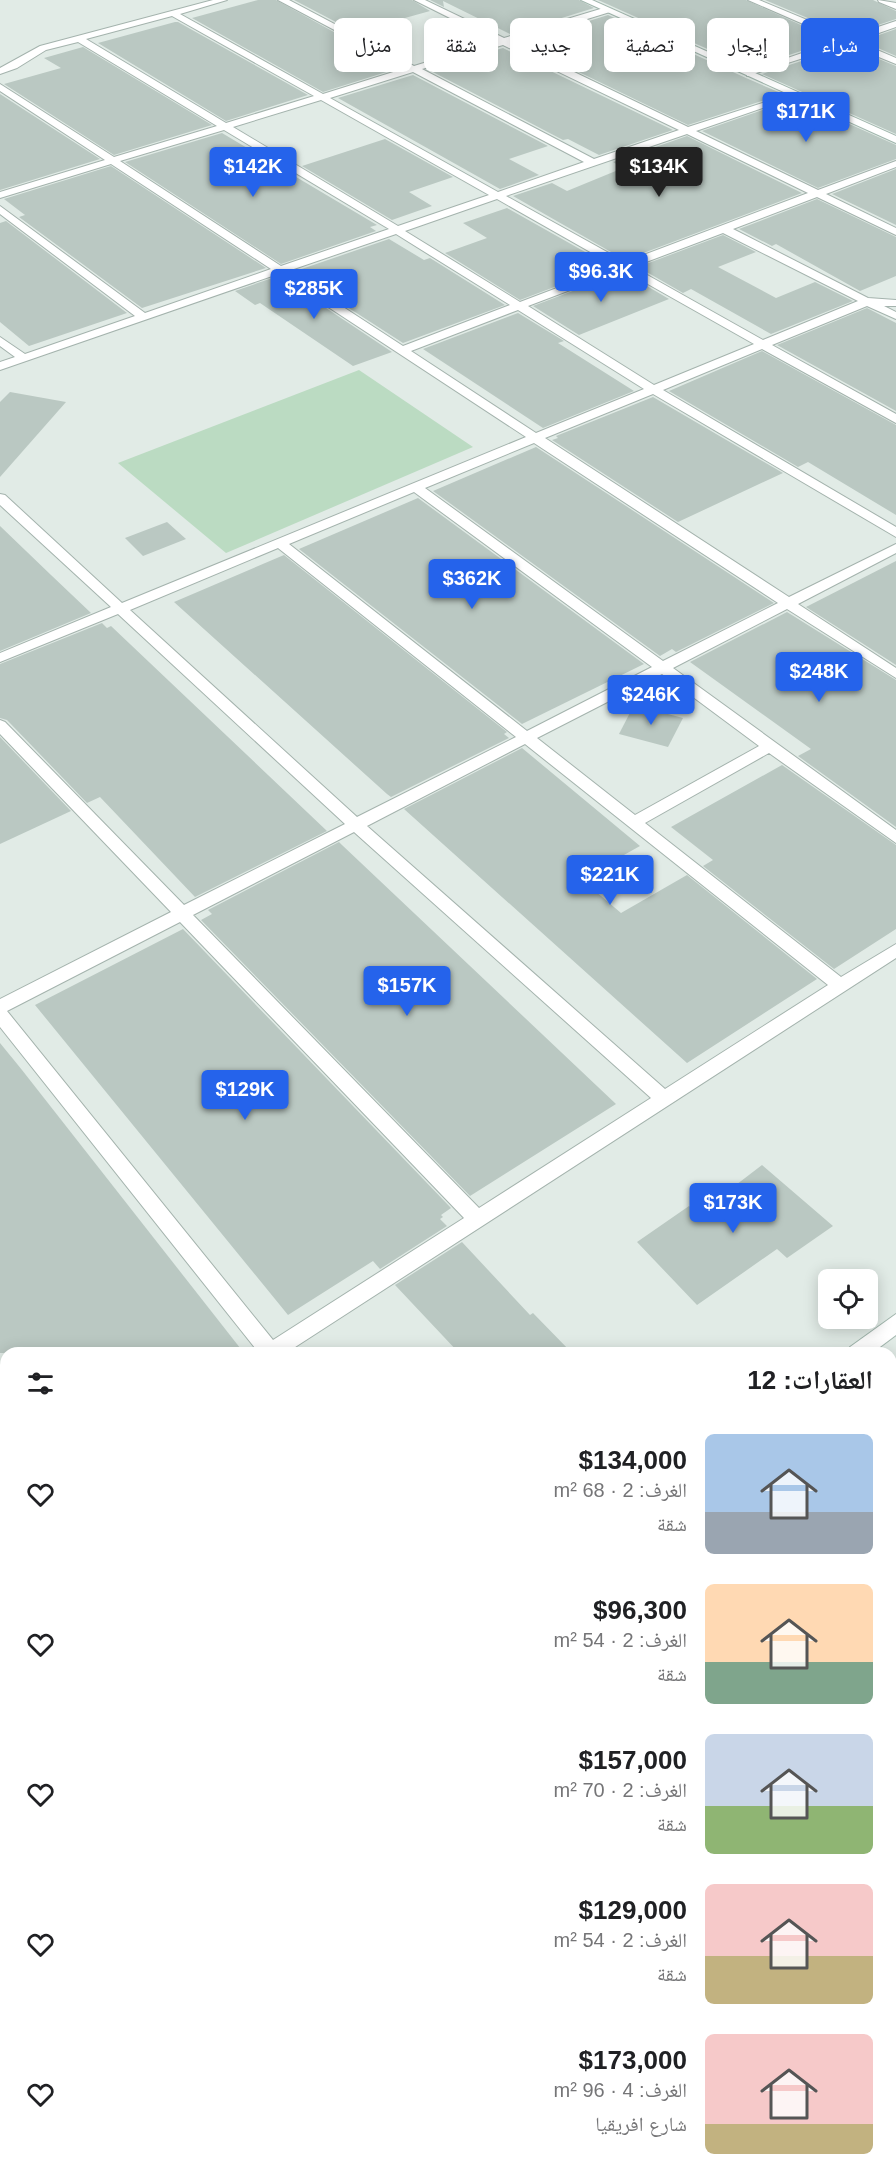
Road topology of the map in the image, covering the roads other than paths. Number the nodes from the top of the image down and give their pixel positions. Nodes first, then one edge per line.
1 (223, 0) edge
2 (282, 0) edge
3 (418, 0) edge
4 (585, 0) edge
5 (752, 0) edge
6 (882, 0) edge
7 (896, 6) edge
8 (607, 10) junction
9 (172, 14) junction
10 (801, 21) edge
11 (896, 24) edge
12 (879, 30) edge
13 (78, 38) junction
14 (502, 42) junction
15 (879, 54) edge
16 (801, 57) edge
17 (896, 61) edge
18 (415, 68) junction
19 (0, 71) edge
20 (750, 74) junction
21 (0, 87) edge
22 (794, 94) junction
23 (318, 98) junction
24 (222, 127) junction
25 (687, 131) junction
26 (896, 140) edge
27 (112, 160) junction
28 (593, 163) junction
29 (896, 164) edge
30 (818, 194) junction
31 (0, 195) edge
32 (497, 196) junction
33 (0, 209) edge
34 (722, 228) junction
35 (397, 230) junction
36 (896, 232) edge
37 (624, 266) junction
38 (279, 270) junction
39 (868, 301) junction
40 (896, 303) edge
41 (517, 307) junction
42 (896, 316) edge
43 (142, 317) junction
44 (0, 340) edge
45 (763, 344) junction
46 (402, 350) junction
47 (23, 358) junction
48 (0, 366) edge
49 (653, 389) junction
50 (896, 419) edge
51 (536, 438) junction
52 (415, 487) junction
53 (0, 498) edge
54 (896, 533) edge
55 (280, 543) junction
56 (896, 548) edge
57 (788, 603) junction
58 (118, 609) junction
59 (0, 658) edge
60 (664, 667) junction
61 (896, 674) edge
62 (0, 725) edge
63 (527, 737) junction
64 (770, 746) junction
65 (634, 822) junction
66 (356, 825) junction
67 (896, 838) edge
68 (182, 914) junction
69 (894, 955) edge
70 (841, 986) junction
71 (0, 1007) edge
72 (0, 1015) edge
73 (664, 1099) junction
74 (477, 1219) junction
75 (886, 1337) edge
76 (266, 1347) edge
77 (278, 1347) edge
78 (868, 1347) edge

1 - 9 street
2 - 18 street
3 - 14 street
4 - 8 street
5 - 10 street
6 - 7 street
8 - 14 street
8 - 20 street
9 - 13 street
9 - 23 street
11 - 12 street
13 - 19 street
13 - 24 street
14 - 18 street
14 - 25 street
15 - 17 street
16 - 20 street
18 - 23 street
18 - 28 street
20 - 22 street
21 - 27 street
22 - 25 street
22 - 26 street
23 - 24 street
23 - 32 street
24 - 27 street
24 - 35 street
25 - 28 street
25 - 30 street
27 - 31 street
27 - 38 street
28 - 32 street
29 - 30 street
30 - 34 street
30 - 36 street
32 - 35 street
32 - 37 street
33 - 43 street
34 - 37 street
34 - 39 street
35 - 38 street
35 - 41 street
37 - 41 street
37 - 45 street
38 - 43 street
38 - 46 street
39 - 40 street
39 - 42 street
39 - 45 street
41 - 46 street
41 - 49 street
43 - 47 street
44 - 47 street
45 - 49 street
45 - 50 street
46 - 51 street
47 - 48 street
49 - 51 street
49 - 54 street
51 - 52 street
51 - 57 street
52 - 55 street
52 - 60 street
53 - 58 street
55 - 58 street
55 - 63 street
56 - 57 street
57 - 60 street
57 - 61 street
58 - 59 street
58 - 66 street
60 - 63 street
60 - 64 street
62 - 68 street
63 - 65 street
63 - 66 street
64 - 65 street
64 - 67 street
65 - 70 street
66 - 68 street
66 - 73 street
68 - 71 street
68 - 74 street
69 - 70 street
70 - 73 street
72 - 76 street
73 - 74 street
74 - 77 street
75 - 78 street

